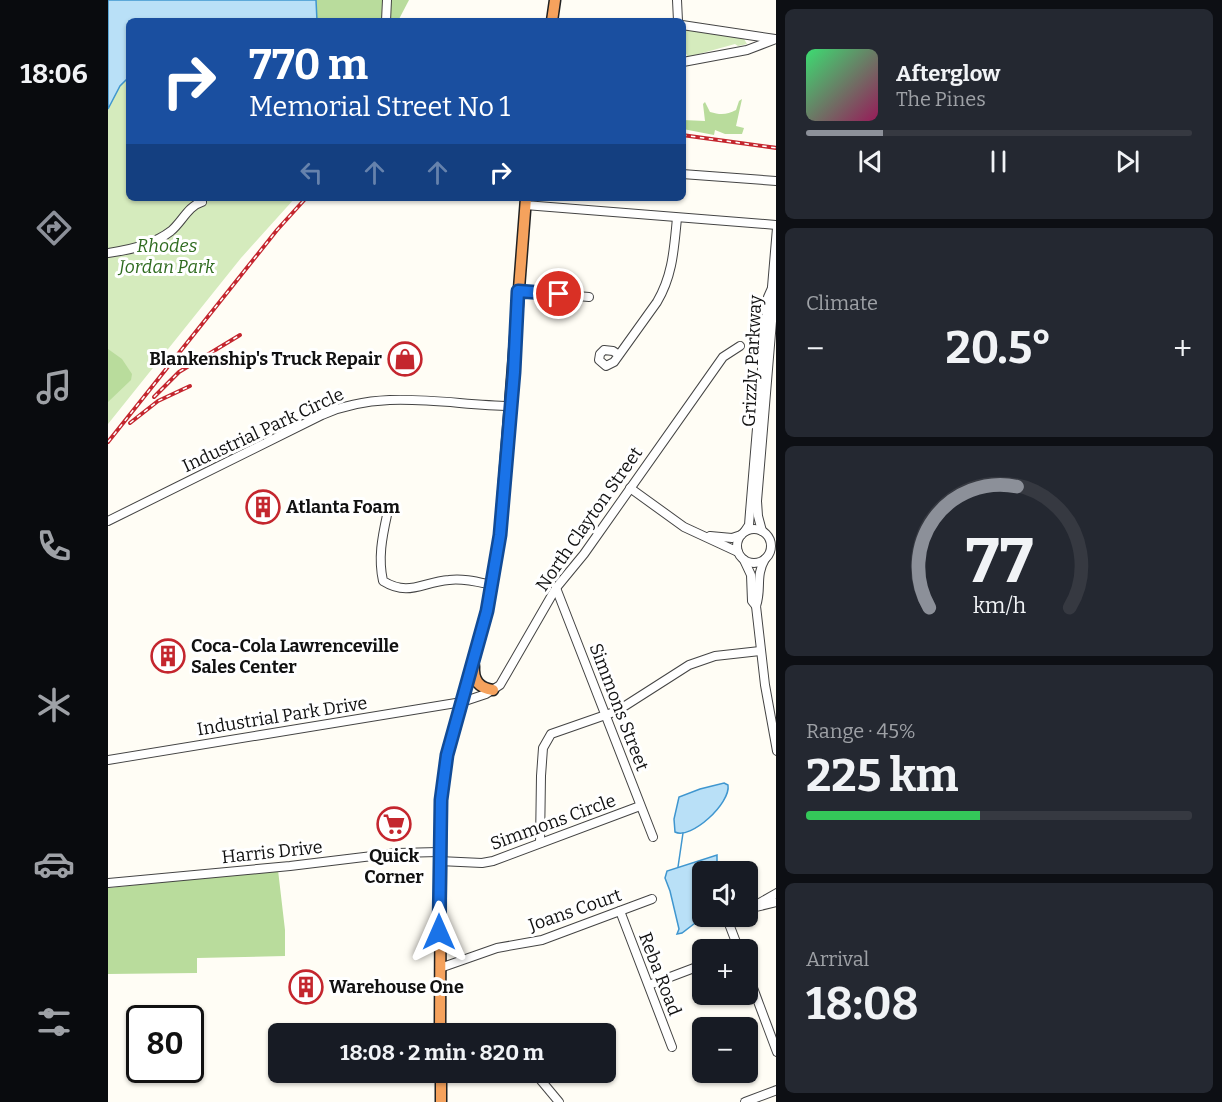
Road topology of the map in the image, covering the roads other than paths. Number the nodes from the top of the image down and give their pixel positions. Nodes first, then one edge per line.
1 (387, 0) edge
2 (555, 0) edge
3 (677, 0) edge
4 (386, 18) edge
5 (552, 18) edge
6 (678, 18) edge
7 (686, 26) edge
8 (776, 39) edge
9 (776, 39) edge
10 (686, 60) edge
11 (686, 174) edge
12 (776, 181) edge
13 (202, 202) dead end
14 (525, 202) edge
15 (677, 218) junction
16 (776, 226) edge
17 (776, 246) edge
18 (108, 253) edge
19 (774, 287) edge
20 (518, 291) junction
21 (589, 297) dead end
22 (740, 346) dead end
23 (619, 356) dead end
24 (511, 405) junction
25 (630, 488) junction
26 (387, 515) dead end
27 (108, 521) edge
28 (743, 533) junction
29 (764, 533) junction
30 (776, 533) edge
31 (706, 536) junction
32 (773, 543) edge
33 (738, 552) junction
34 (765, 559) junction
35 (744, 560) junction
36 (492, 585) junction
37 (556, 588) junction
38 (756, 606) junction
39 (760, 651) junction
40 (474, 657) junction
41 (493, 690) junction
42 (462, 702) junction
43 (606, 715) junction
44 (776, 745) edge
45 (108, 760) edge
46 (640, 806) junction
47 (653, 837) dead end
48 (540, 843) junction
49 (439, 856) junction
50 (108, 883) edge
51 (776, 894) edge
52 (652, 899) dead end
53 (776, 902) edge
54 (758, 904) edge
55 (758, 906) edge
56 (620, 911) junction
57 (440, 968) junction
58 (692, 969) edge
59 (649, 985) junction
60 (758, 1001) edge
61 (440, 1023) edge
62 (672, 1047) dead end
63 (776, 1049) edge
64 (441, 1083) edge
65 (544, 1083) edge
66 (776, 1090) edge
67 (441, 1102) edge
68 (560, 1102) edge
69 (745, 1102) edge

1 - 4 street
2 - 5 highway
3 - 6 street
7 - 8 street
9 - 10 street
11 - 12 street
13 - 18 street
14 - 15 street
14 - 20 highway
15 - 16 street
15 - 23 street
17 - 19 street
19 - 28 street, Grizzly Parkway
19 - 29 street, Grizzly Parkway
20 - 21 street
20 - 24 highway
22 - 25 street, North Clayton Street
24 - 27 street, Industrial Park Circle
24 - 36 highway
25 - 31 street
25 - 37 street, North Clayton Street
26 - 36 street
28 - 29 street
28 - 31 street
28 - 33 street
29 - 30 street
29 - 32 street
31 - 33 street
32 - 34 street
33 - 35 street
34 - 35 street
34 - 38 street
35 - 38 street
36 - 40 highway
37 - 41 street, North Clayton Street
37 - 43 street, Simmons Street
38 - 39 street
39 - 43 street
39 - 44 street
40 - 41 highway
40 - 42 highway
41 - 42 street
42 - 45 street, Industrial Park Drive
42 - 49 highway
43 - 46 street, Simmons Street
43 - 48 street
46 - 47 street, Simmons Street
46 - 48 street, Simmons Circle
48 - 49 street, Simmons Circle
49 - 50 street, Harris Drive
49 - 57 highway
51 - 54 street
52 - 56 street, Joans Court
53 - 55 street
56 - 57 street, Joans Court
56 - 59 street, Reba Road
57 - 61 highway
58 - 59 street
59 - 62 street, Reba Road
60 - 63 street
64 - 67 highway
65 - 68 street
66 - 69 street

